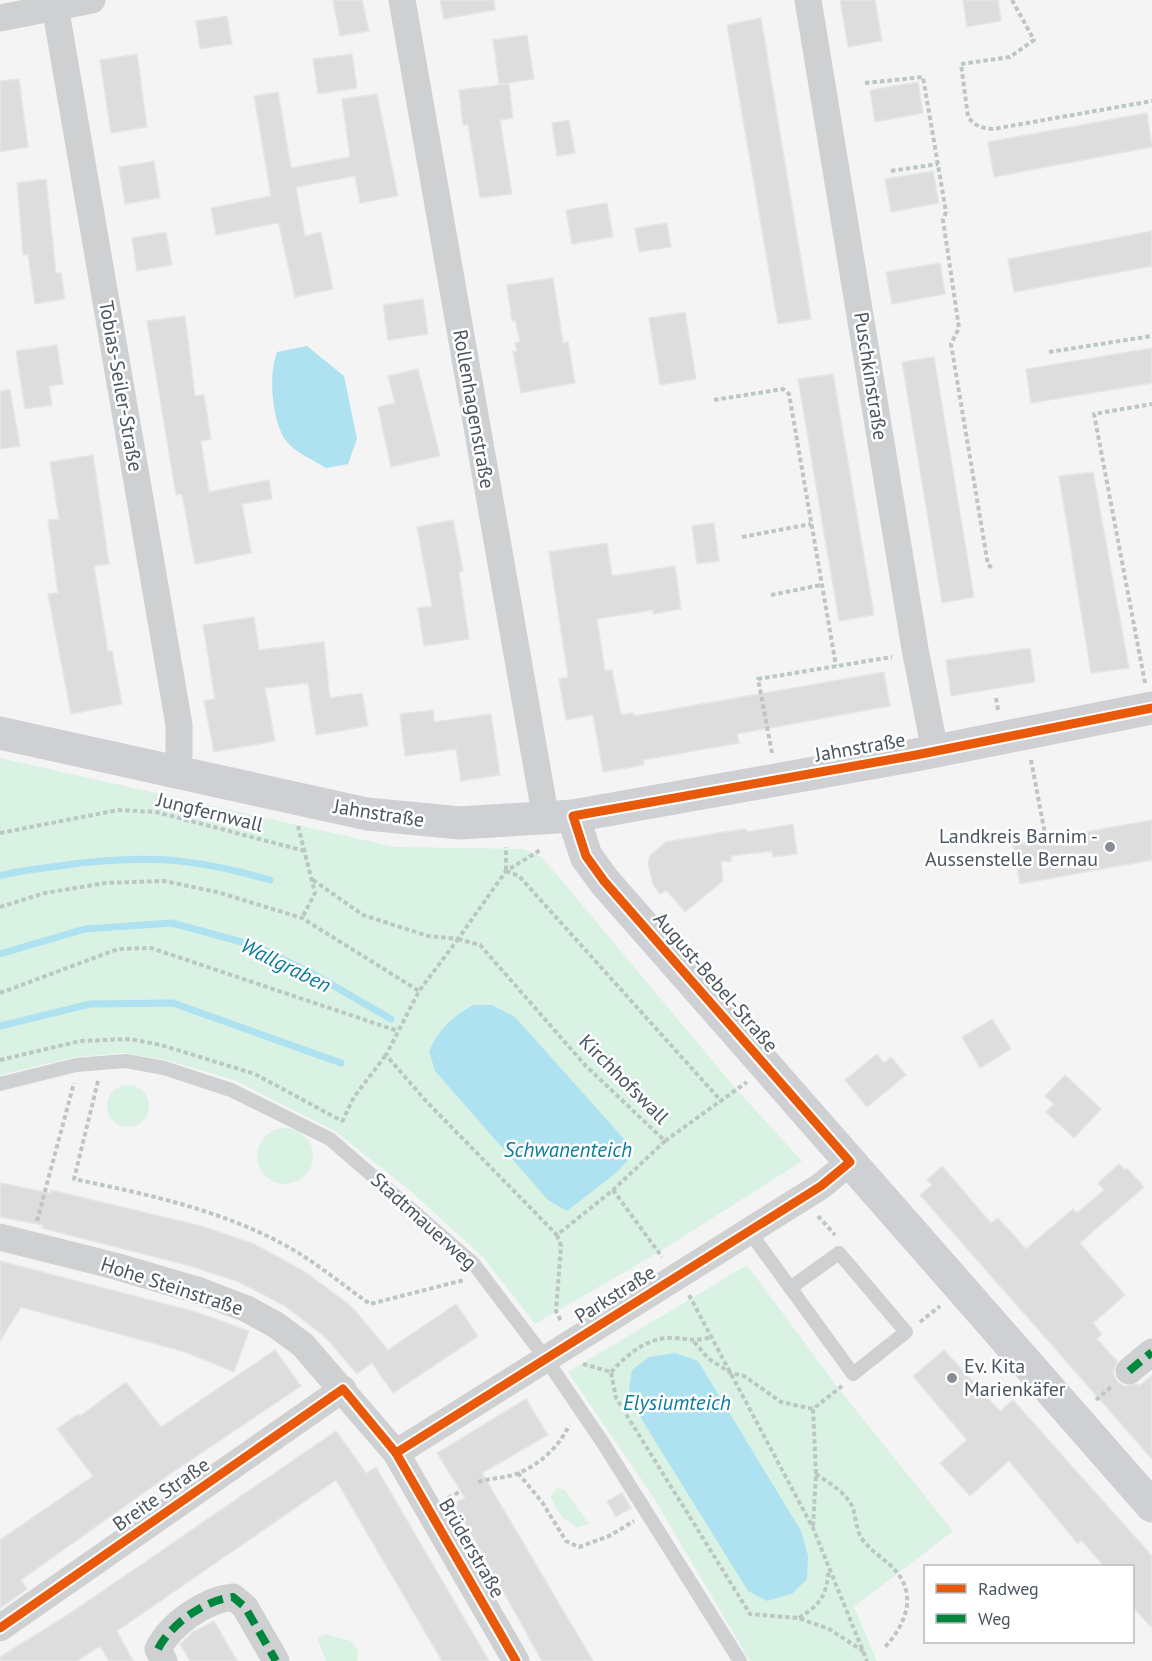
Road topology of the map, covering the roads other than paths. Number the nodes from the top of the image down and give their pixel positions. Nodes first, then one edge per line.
1 (92, 0) edge
2 (402, 0) edge
3 (808, 0) edge
4 (55, 4) edge
5 (0, 18) edge
6 (1151, 709) edge
7 (0, 733) edge
8 (935, 751) junction
9 (176, 773) junction
10 (554, 828) junction
11 (0, 1084) edge
12 (850, 1162) junction
13 (749, 1231) junction
14 (0, 1237) edge
15 (790, 1288) junction
16 (1152, 1352) edge
17 (546, 1359) junction
18 (1129, 1371) road end
19 (343, 1389) junction
20 (396, 1453) junction
21 (1152, 1506) edge
22 (0, 1629) edge
23 (161, 1655) edge
24 (276, 1661) edge
25 (516, 1661) edge
26 (741, 1661) edge

1 - 4 street
2 - 10 street, Rollenhagenstraße
3 - 8 street, Puschkinstraße
4 - 5 street
4 - 9 street, Tobias-Seiler-Straße
6 - 8 main road, Jahnstraße
7 - 9 main road, Jahnstraße
8 - 10 main road, Jahnstraße
9 - 10 main road, Jahnstraße
10 - 12 main road, August-Bebel-Straße
11 - 17 lane, Stadtmauerweg
12 - 13 street, Parkstraße
12 - 21 main road, August-Bebel-Straße
13 - 15 lane
13 - 17 street, Parkstraße
14 - 19 street, Hohe Steinstraße
15 - 15 lane
16 - 18 street
17 - 20 street, Parkstraße
17 - 26 lane, Stadtmauerweg
19 - 20 street, Hohe Steinstraße
19 - 22 street, Breite Straße
20 - 25 street, Brüderstraße
23 - 24 street

